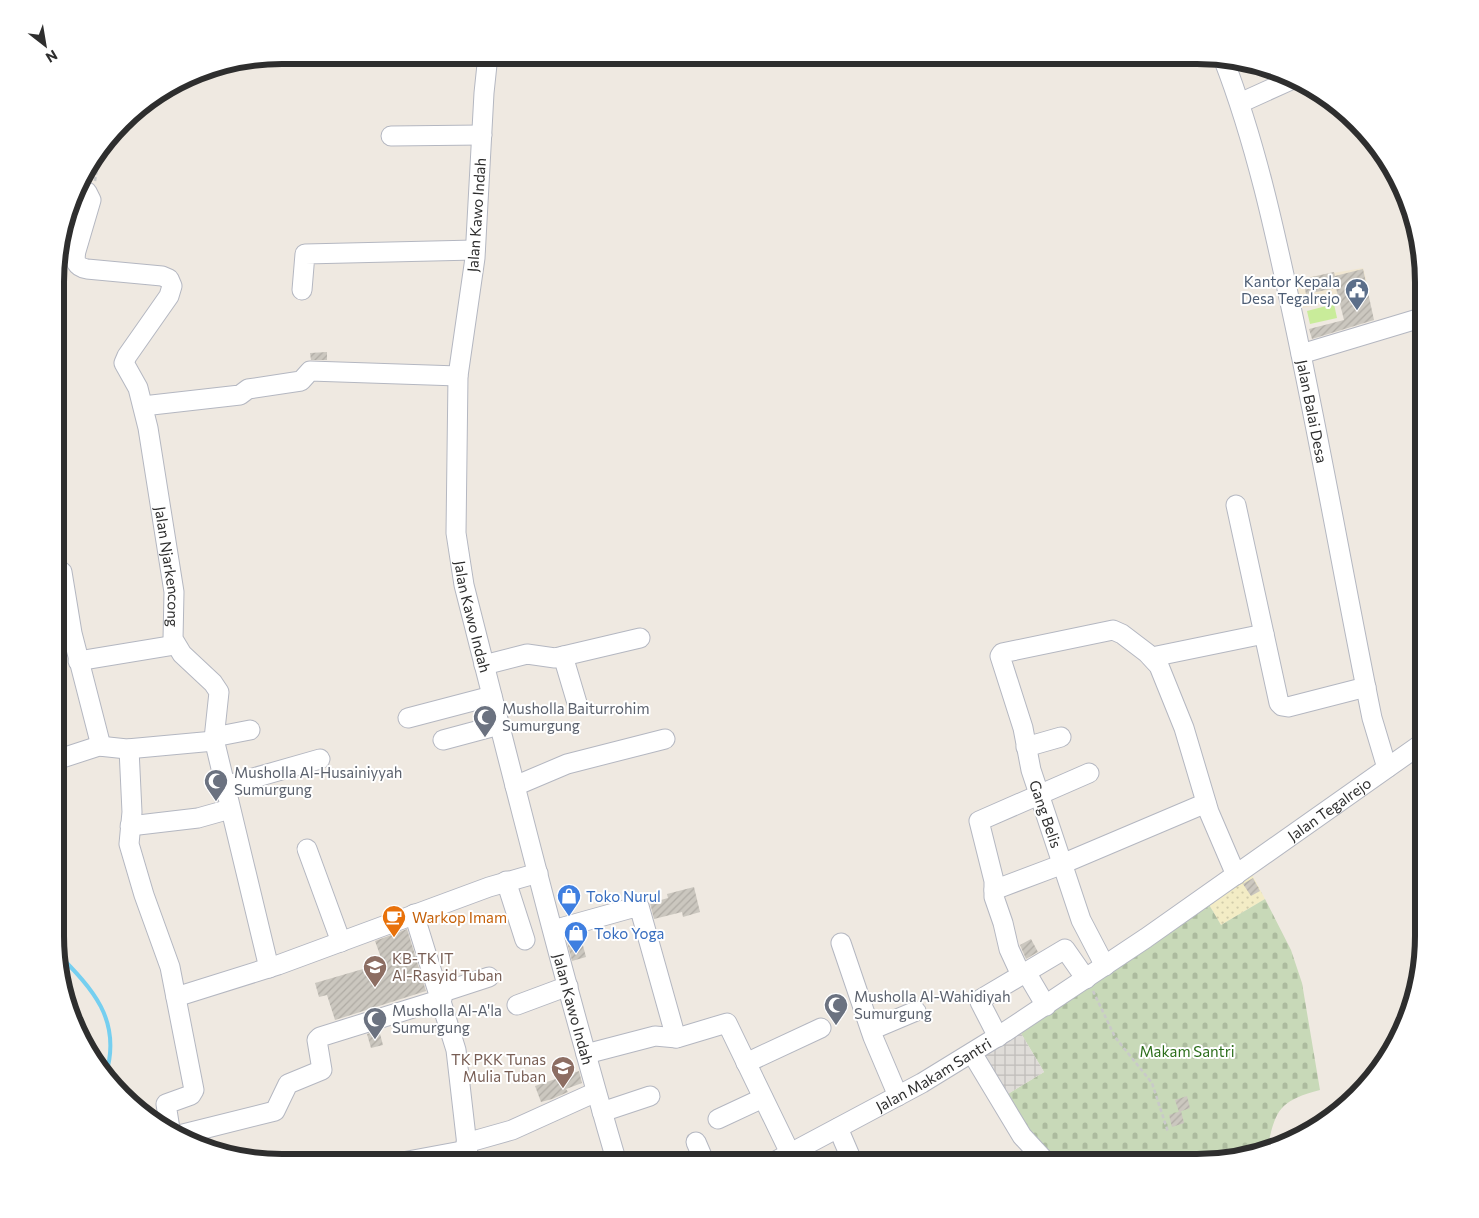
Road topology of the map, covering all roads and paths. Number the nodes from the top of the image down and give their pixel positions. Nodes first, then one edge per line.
1 (487, 64) edge
2 (1226, 66) edge
3 (1285, 82) edge
4 (1240, 104) junction
5 (482, 134) junction
6 (391, 136) dead end
7 (91, 176) edge
8 (85, 194) edge
9 (69, 242) edge
10 (475, 250) junction
11 (302, 290) dead end
12 (1415, 320) edge
13 (1301, 354) junction
14 (458, 376) junction
15 (143, 406) junction
16 (1236, 505) dead end
17 (64, 583) edge
18 (1264, 634) junction
19 (640, 638) dead end
20 (175, 645) junction
21 (563, 656) junction
22 (1152, 657) junction
23 (78, 661) junction
24 (484, 665) junction
25 (1366, 687) junction
26 (492, 696) junction
27 (577, 703) dead end
28 (458, 705) junction
29 (408, 718) dead end
30 (499, 725) junction
31 (250, 730) dead end
32 (465, 734) junction
33 (1061, 737) dead end
34 (214, 739) junction
35 (664, 739) dead end
36 (443, 740) dead end
37 (101, 746) junction
38 (1026, 747) junction
39 (1415, 748) edge
40 (129, 749) junction
41 (64, 757) edge
42 (320, 759) dead end
43 (1387, 768) junction
44 (1089, 773) dead end
45 (225, 786) junction
46 (515, 786) junction
47 (1039, 794) junction
48 (1206, 803) junction
49 (230, 809) junction
50 (130, 826) junction
51 (307, 849) dead end
52 (1064, 864) junction
53 (538, 873) junction
54 (1236, 875) junction
55 (506, 881) junction
56 (994, 890) junction
57 (414, 914) junction
58 (553, 930) junction
59 (525, 940) dead end
60 (340, 942) junction
61 (841, 943) dead end
62 (1105, 966) junction
63 (269, 968) junction
64 (1024, 974) junction
65 (489, 977) dead end
66 (1086, 979) junction
67 (568, 986) junction
68 (441, 996) junction
69 (176, 997) junction
70 (518, 1005) dead end
71 (1046, 1006) junction
72 (916, 1011) dead end
73 (821, 1028) dead end
74 (871, 1030) junction
75 (998, 1037) junction
76 (676, 1038) junction
77 (972, 1053) junction
78 (586, 1054) junction
79 (746, 1063) junction
80 (596, 1092) junction
81 (650, 1096) dead end
82 (898, 1096) junction
83 (763, 1098) junction
84 (602, 1112) junction
85 (718, 1119) dead end
86 (169, 1122) edge
87 (838, 1128) junction
88 (1168, 1132) dead end
89 (187, 1133) edge
90 (696, 1142) dead end
91 (468, 1152) edge
92 (455, 1154) edge
93 (614, 1154) edge
94 (701, 1154) edge
95 (784, 1154) edge
96 (792, 1154) edge
97 (849, 1154) edge
98 (1039, 1154) edge

1 - 5 street, Jalan Kawo Indah
2 - 4 street, Jalan Balai Desa
3 - 4 street
4 - 13 street, Jalan Balai Desa
5 - 6 street
5 - 10 street, Jalan Kawo Indah
7 - 8 path
8 - 9 street
9 - 15 street, Jalan Njarkencong
10 - 11 street
10 - 14 street, Jalan Kawo Indah
12 - 13 street
13 - 25 street, Jalan Balai Desa
14 - 15 street
14 - 24 street, Jalan Kawo Indah
15 - 20 street, Jalan Njarkencong
16 - 18 street
17 - 23 street
18 - 22 street
18 - 25 street
19 - 21 street
20 - 23 street
20 - 34 street, Jalan Njarkencong
21 - 24 street
21 - 27 street
22 - 38 street, Gang Belis
22 - 48 street
23 - 37 street
24 - 26 street, Jalan Kawo Indah
25 - 43 street, Jalan Balai Desa
26 - 28 street
26 - 30 street, Jalan Kawo Indah
28 - 29 street
28 - 32 street
30 - 32 street
30 - 46 street, Jalan Kawo Indah
31 - 34 street
32 - 36 street
33 - 38 street
34 - 40 street
34 - 45 street, Jalan Njarkencong
35 - 46 street
37 - 40 street
37 - 41 street
38 - 47 street, Gang Belis
39 - 43 street, Jalan Tegalrejo
40 - 50 street
42 - 45 street
43 - 54 street, Jalan Tegalrejo
44 - 47 street
45 - 49 street, Jalan Njarkencong
46 - 53 street, Jalan Kawo Indah
47 - 52 street, Gang Belis
47 - 56 street
48 - 52 street
48 - 54 street
49 - 50 street
49 - 63 street, Jalan Njarkencong
50 - 69 street
51 - 60 street
52 - 56 street
52 - 62 street, Gang Belis
53 - 55 street
53 - 58 street, Jalan Kawo Indah
54 - 62 street, Jalan Makam Santri
55 - 57 street
55 - 59 street
56 - 64 street
57 - 60 street
57 - 68 street
58 - 67 street, Jalan Kawo Indah
58 - 76 street
60 - 63 street
61 - 74 street
62 - 66 street, Jalan Makam Santri
63 - 69 street
64 - 66 street
64 - 71 street
64 - 75 street
65 - 68 street
66 - 71 street, Jalan Makam Santri
66 - 88 path
67 - 70 street
67 - 78 street, Jalan Kawo Indah
68 - 89 street
68 - 91 street
69 - 86 street
71 - 75 street, Jalan Makam Santri
72 - 74 street
73 - 79 street
74 - 82 street
75 - 77 street, Jalan Makam Santri
76 - 78 street
76 - 79 street
77 - 82 street, Jalan Makam Santri
77 - 98 street
78 - 80 street, Jalan Kawo Indah
79 - 83 street
80 - 84 street, Jalan Kawo Indah
80 - 91 street
81 - 84 street
82 - 87 street, Jalan Makam Santri
83 - 85 street
83 - 95 street
84 - 93 street, Jalan Kawo Indah
87 - 96 street, Jalan Makam Santri
87 - 97 street
90 - 94 street
91 - 92 street

